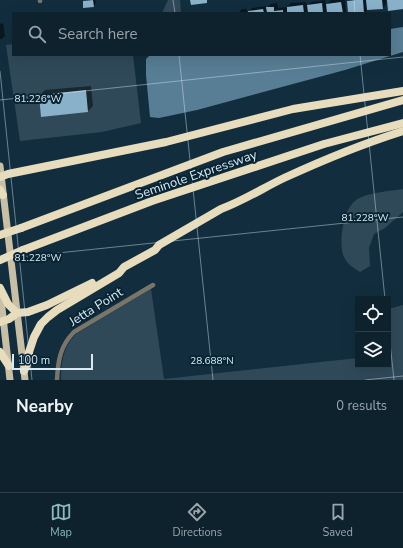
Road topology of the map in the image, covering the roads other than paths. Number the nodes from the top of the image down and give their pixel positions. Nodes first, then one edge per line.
1 (403, 92) edge
2 (403, 100) edge
3 (403, 122) edge
4 (403, 131) edge
5 (0, 166) edge
6 (1, 176) edge
7 (2, 193) edge
8 (0, 236) edge
9 (0, 260) edge
10 (124, 267) junction
11 (153, 285) dead end
12 (0, 289) edge
13 (17, 313) junction
14 (2, 321) edge
15 (0, 352) edge
16 (9, 366) junction
17 (24, 371) junction
18 (10, 380) edge
19 (25, 380) edge
20 (57, 380) edge

1 - 6 highway
2 - 8 highway, Seminole Expressway, bridge
3 - 9 highway, Seminole Expressway, bridge
4 - 10 highway
5 - 6 main road
6 - 7 main road
7 - 13 main road
10 - 13 highway
10 - 17 highway
11 - 20 street, Jetta Point
12 - 13 highway
12 - 14 main road
13 - 14 highway
13 - 17 main road
14 - 16 main road
15 - 16 highway
16 - 18 main road
17 - 19 main road

